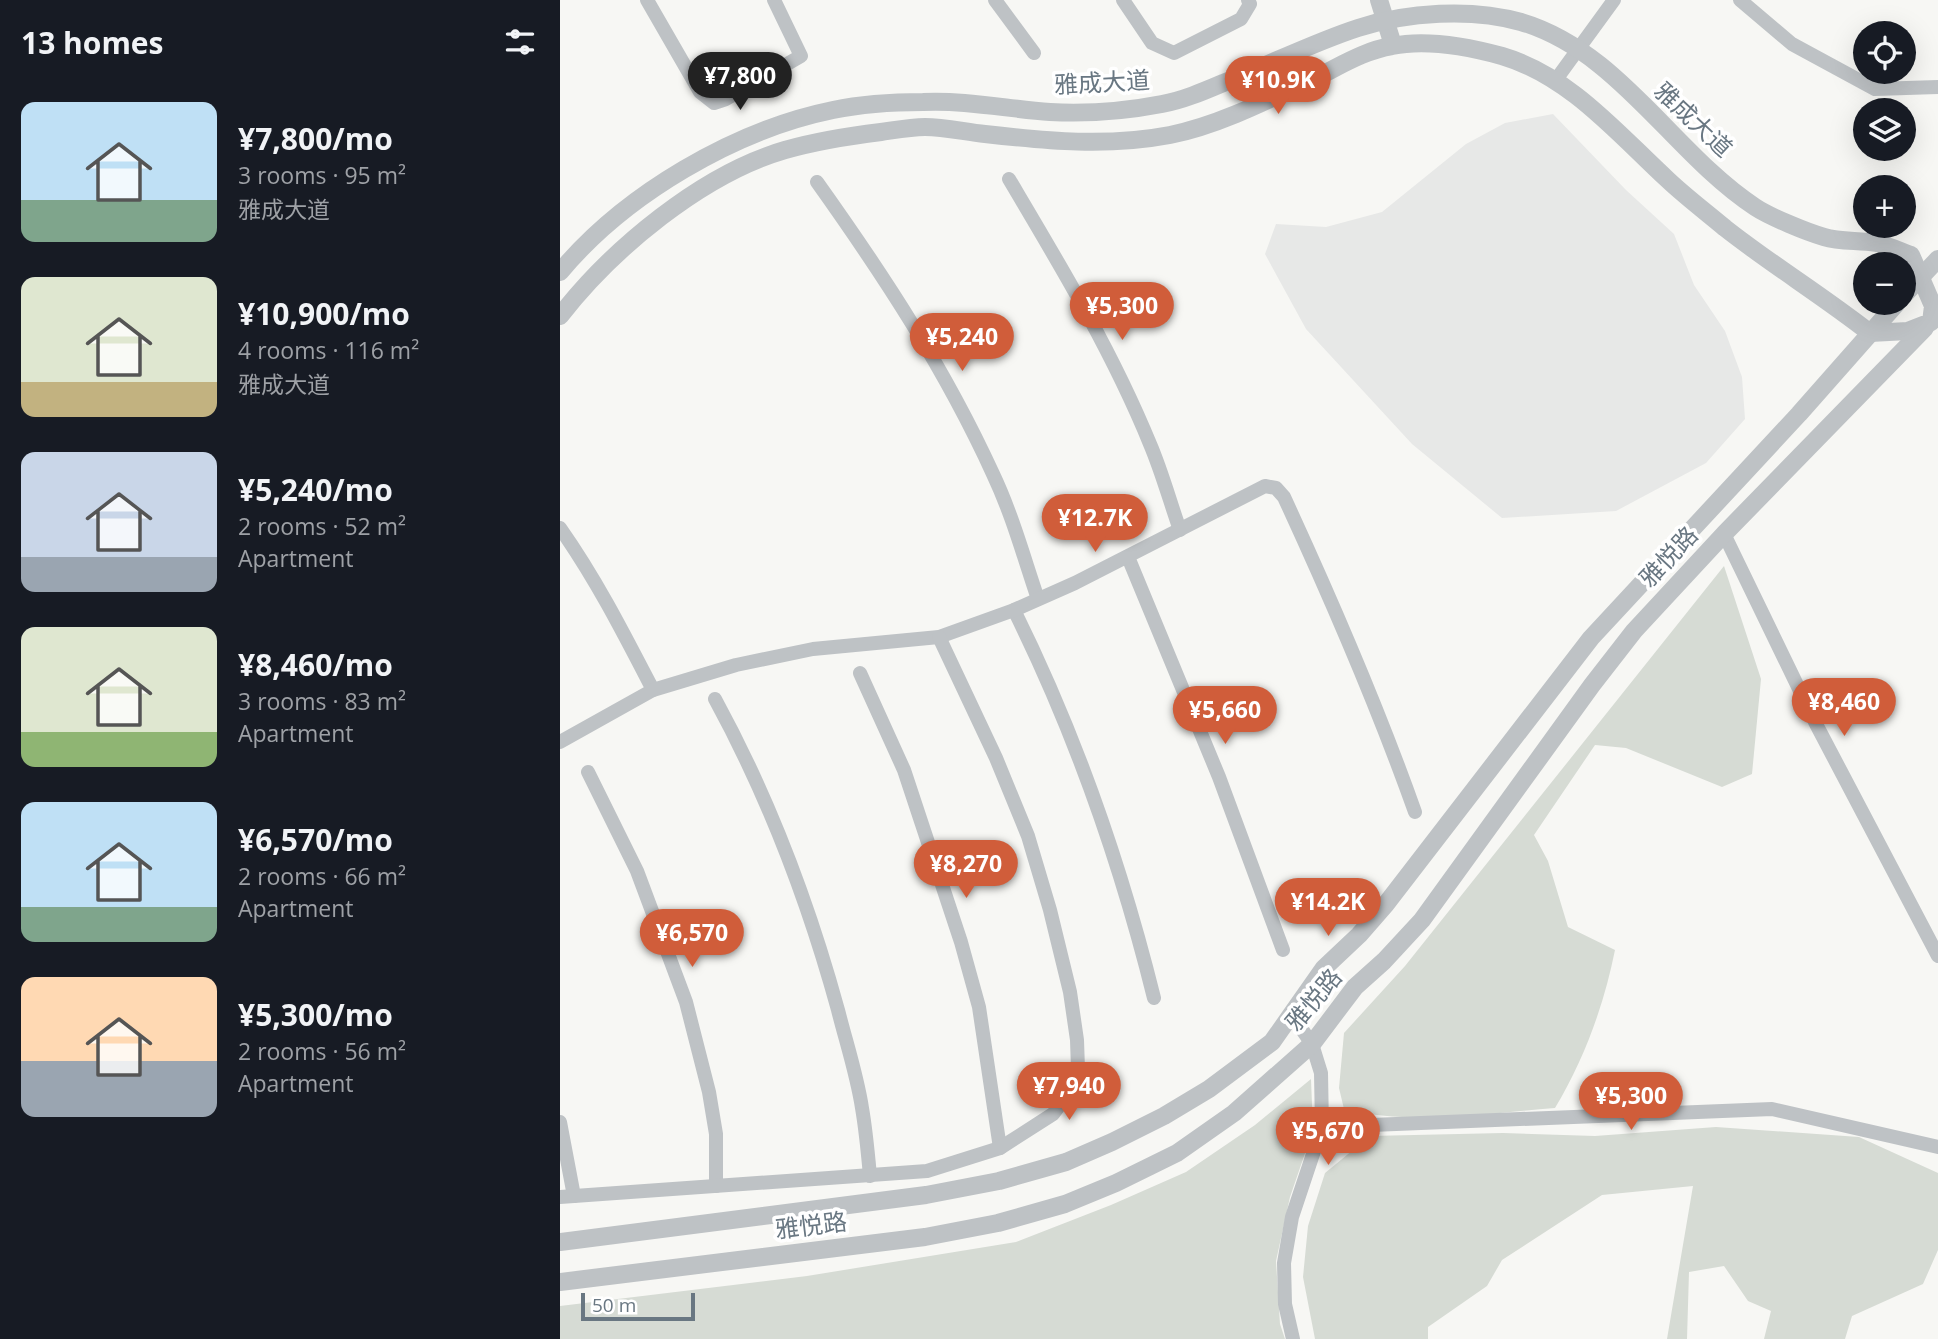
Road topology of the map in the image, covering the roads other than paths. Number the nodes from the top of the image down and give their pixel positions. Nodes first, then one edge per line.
1 (647, 0) edge
2 (774, 0) edge
3 (995, 0) edge
4 (1123, 0) edge
5 (1248, 0) edge
6 (1379, 0) edge
7 (1614, 0) edge
8 (1740, 0) edge
9 (1387, 21) junction
10 (1394, 45) junction
11 (1577, 50) junction
12 (1034, 53) dead end
13 (1555, 81) junction
14 (1938, 87) edge
15 (1009, 179) dead end
16 (817, 182) dead end
17 (1938, 259) edge
18 (560, 272) edge
19 (1921, 276) junction
20 (1916, 282) edge
21 (1886, 315) edge
22 (560, 316) edge
23 (1934, 318) edge
24 (1870, 333) junction
25 (560, 528) edge
26 (1180, 530) junction
27 (1724, 534) junction
28 (1128, 557) junction
29 (1038, 600) junction
30 (1014, 610) junction
31 (939, 637) junction
32 (860, 673) dead end
33 (653, 690) junction
34 (715, 699) dead end
35 (560, 742) edge
36 (589, 772) dead end
37 (1415, 812) dead end
38 (1283, 950) dead end
39 (1938, 956) edge
40 (1154, 999) dead end
41 (1292, 1015) junction
42 (1312, 1044) junction
43 (560, 1122) edge
44 (1322, 1127) junction
45 (1938, 1147) edge
46 (1000, 1148) junction
47 (870, 1176) junction
48 (716, 1186) junction
49 (567, 1196) edge
50 (560, 1242) edge
51 (560, 1282) edge
52 (1293, 1339) edge

1 - 2 street
3 - 12 street
4 - 5 street
6 - 9 street
7 - 11 street
8 - 14 street
9 - 10 street
9 - 11 street, 雅成大道
9 - 18 street, 雅成大道
10 - 13 street
10 - 22 street
11 - 13 street
11 - 19 street, 雅成大道
13 - 24 street
15 - 26 street
16 - 29 street
17 - 19 street
19 - 20 street
19 - 23 street, 雅成大道
21 - 24 street, 雅悦路
23 - 24 street
23 - 27 street, 雅悦路
24 - 41 street, 雅悦路
25 - 33 street
26 - 28 street
26 - 37 street
27 - 39 street
27 - 42 street, 雅悦路
28 - 29 street
28 - 38 street
29 - 30 street
30 - 31 street
30 - 40 street
31 - 33 street
31 - 46 street
32 - 46 street
33 - 35 street
34 - 47 street
36 - 48 street
41 - 42 street
41 - 50 street, 雅悦路
42 - 44 street
42 - 51 street, 雅悦路
43 - 49 street
44 - 45 street
44 - 52 street
46 - 47 street
47 - 48 street
48 - 49 street

